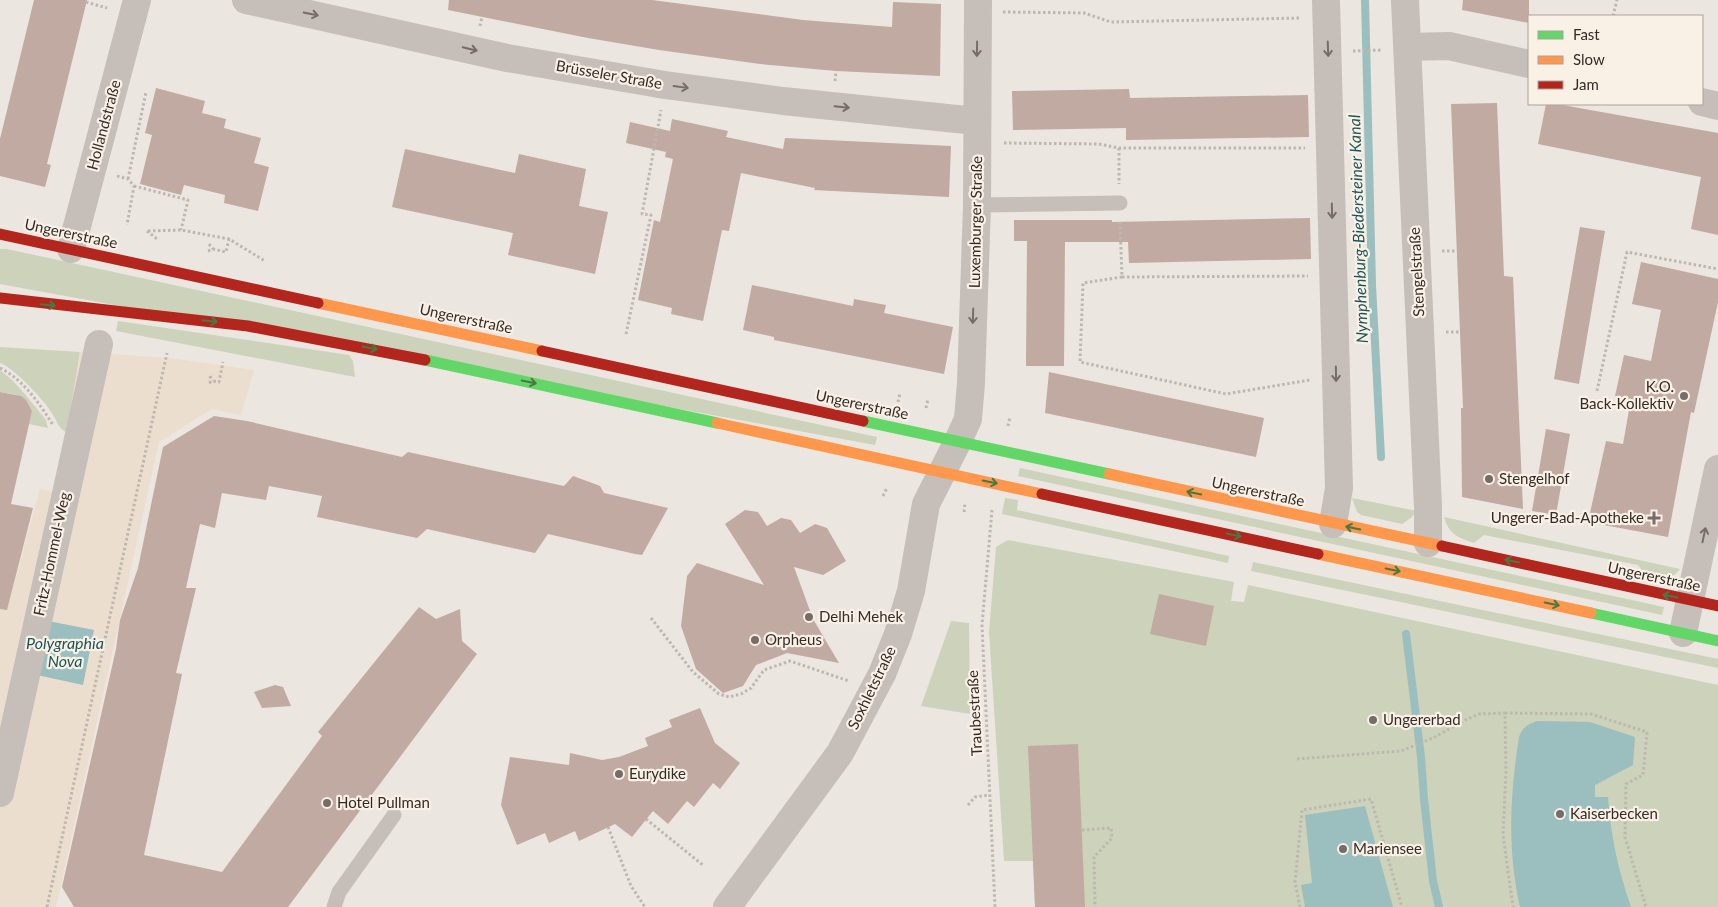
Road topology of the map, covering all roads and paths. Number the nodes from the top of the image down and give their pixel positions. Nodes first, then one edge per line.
1 (137, 0) edge
2 (246, 0) edge
3 (1405, 0) edge
4 (1617, 0) edge
5 (978, 6) edge
6 (1326, 9) edge
7 (1614, 15) edge
8 (1396, 49) junction
9 (1347, 51) dead end
10 (1528, 64) edge
11 (665, 85) junction
12 (146, 92) dead end
13 (1703, 102) edge
14 (1718, 106) edge
15 (977, 132) junction
16 (1119, 148) junction
17 (1330, 148) junction
18 (92, 171) junction
19 (128, 179) junction
20 (134, 186) junction
21 (1120, 203) junction
22 (977, 205) junction
23 (127, 225) dead end
24 (181, 230) junction
25 (147, 231) dead end
26 (0, 234) edge
27 (229, 239) junction
28 (209, 244) dead end
29 (213, 249) junction
30 (71, 250) junction
31 (1457, 251) dead end
32 (208, 252) dead end
33 (1440, 252) dead end
34 (265, 262) dead end
35 (1718, 269) edge
36 (1334, 276) junction
37 (1122, 277) junction
38 (0, 298) edge
39 (1444, 332) dead end
40 (1460, 332) dead end
41 (626, 334) dead end
42 (99, 344) dead end
43 (167, 354) dead end
44 (223, 362) dead end
45 (0, 368) edge
46 (210, 376) dead end
47 (1336, 376) junction
48 (1597, 391) dead end
49 (56, 431) dead end
50 (958, 441) junction
51 (1718, 469) edge
52 (942, 472) junction
53 (990, 517) dead end
54 (1334, 524) junction
55 (1428, 543) junction
56 (1690, 600) junction
57 (1718, 606) edge
58 (651, 618) dead end
59 (1683, 633) junction
60 (1718, 641) edge
61 (833, 675) dead end
62 (1505, 713) junction
63 (1297, 759) dead end
64 (0, 793) edge
65 (989, 795) junction
66 (968, 805) dead end
67 (394, 815) dead end
68 (646, 819) dead end
69 (608, 828) dead end
70 (1082, 830) dead end
71 (704, 866) dead end
72 (47, 907) edge
73 (334, 907) edge
74 (645, 907) edge
75 (727, 907) edge
76 (995, 907) edge
77 (1096, 907) edge
78 (1300, 907) edge
79 (1402, 907) edge
80 (1513, 907) edge
81 (1646, 907) edge

1 - 18 street, Hollandstraße
2 -> 11 street, Brüsseler Straße
3 - 8 street, Stengelstraße
4 - 7 path
5 - 6 path
5 -> 15 street, Luxemburger Straße
6 -> 17 street
8 - 9 path
8 - 10 street
8 - 55 street, Stengelstraße
11 -> 15 street, Brüsseler Straße
11 - 41 path
12 - 19 path
13 - 14 street
15 - 16 path
15 - 22 street, Luxemburger Straße
16 - 17 path
16 - 21 path
17 -> 36 street
18 - 19 path
18 - 30 street, Hollandstraße
19 - 20 path
20 - 23 path
20 - 24 path
21 - 22 lane
21 - 37 path
22 -> 50 street, Luxemburger Straße
24 - 25 path
24 - 27 path
26 - 30 main road, Ungererstraße
27 - 29 path
27 - 34 path
28 - 29 path
29 - 32 path
30 - 50 main road, Ungererstraße
31 - 33 path
35 - 48 path
36 - 37 path
36 -> 47 street
37 - 47 path
38 -> 52 main road
39 - 40 path
42 - 64 street, Fritz-Hommel-Weg
43 - 72 path
44 - 46 path
45 - 49 path
47 - 54 street
50 - 52 street, Soxhletstraße
54 -> 50 main road, Ungererstraße
56 -> 51 street
52 -> 59 main road
52 - 75 street, Soxhletstraße
53 - 65 path, Traubestraße
55 -> 54 main road, Ungererstraße
56 -> 55 main road, Ungererstraße
56 - 57 main road, Ungererstraße
56 - 59 street
58 - 61 path
59 - 60 main road
62 - 63 path
62 - 80 path
62 - 81 path
65 - 66 path
65 - 76 path, Traubestraße
67 - 73 lane
68 - 71 path
69 - 74 path
70 - 77 path
78 - 79 path

